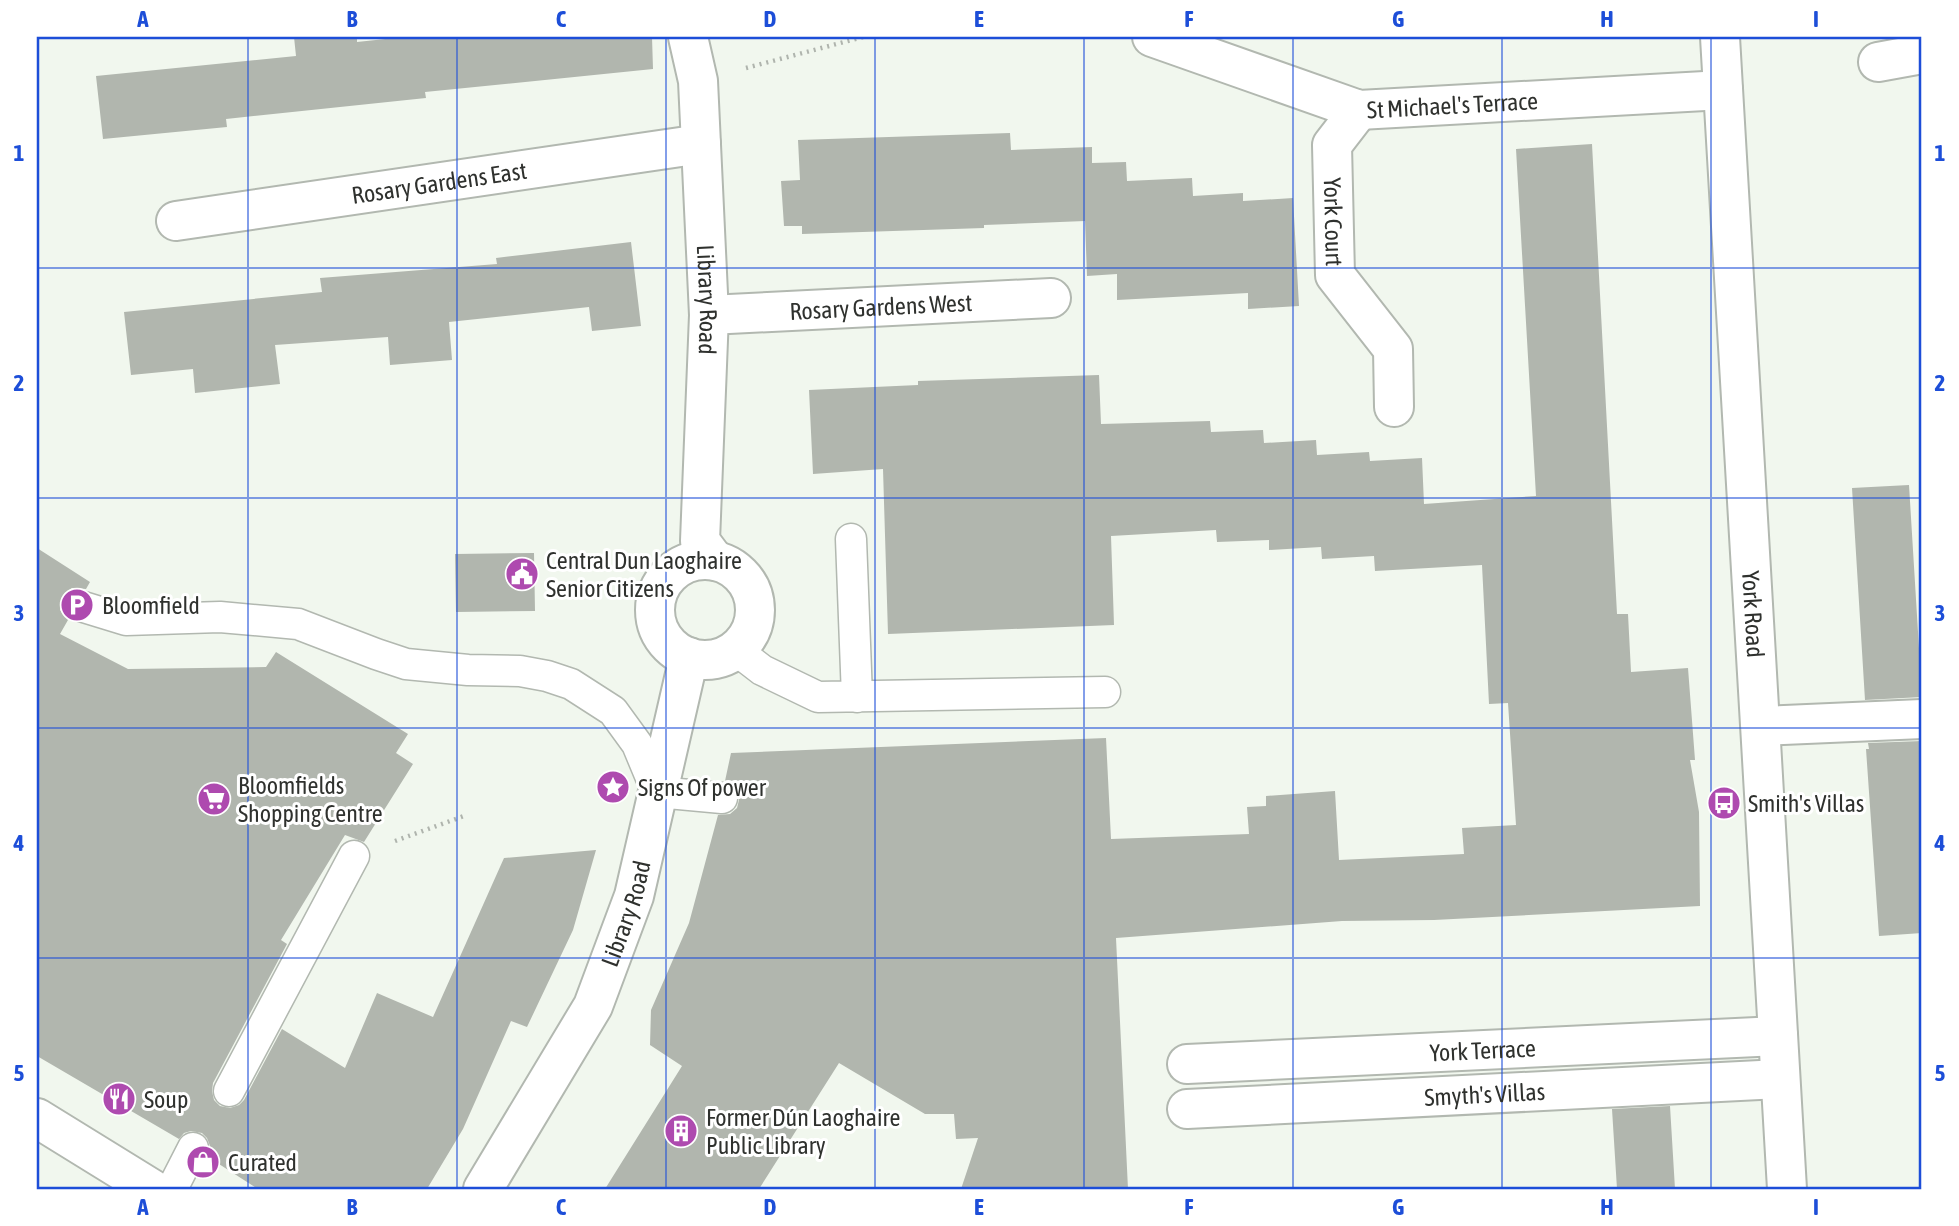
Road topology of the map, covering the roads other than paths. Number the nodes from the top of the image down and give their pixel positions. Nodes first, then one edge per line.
1 (688, 37) edge
2 (1152, 37) edge
3 (1720, 37) edge
4 (1922, 54) edge
5 (1878, 62) dead end
6 (1723, 90) junction
7 (1359, 110) junction
8 (702, 144) junction
9 (176, 221) dead end
10 (1051, 298) dead end
11 (709, 314) junction
12 (1394, 407) dead end
13 (851, 539) dead end
14 (715, 561) junction
15 (77, 605) dead end
16 (736, 650) junction
17 (689, 657) junction
18 (1105, 692) dead end
19 (857, 697) junction
20 (1922, 719) edge
21 (1762, 726) junction
22 (657, 792) junction
23 (722, 798) dead end
24 (354, 856) road end
25 (1778, 1036) junction
26 (1187, 1065) dead end
27 (1780, 1079) junction
28 (229, 1091) dead end
29 (1187, 1109) dead end
30 (37, 1118) edge
31 (193, 1147) dead end
32 (507, 1147) junction
33 (152, 1189) edge
34 (172, 1189) edge
35 (483, 1189) edge
36 (505, 1189) edge
37 (1787, 1189) edge

1 - 8 street, Library Road
2 - 7 street, St Michael's Terrace
3 - 6 street, York Road
4 - 5 street
6 - 7 street, St Michael's Terrace
6 - 21 street, York Road
7 - 12 street, York Court
8 - 9 street, Rosary Gardens East
8 - 11 street, Library Road
10 - 11 street, Rosary Gardens West
11 - 14 street, Library Road
13 - 19 lane
14 - 16 street
14 - 17 street
15 - 22 lane
16 - 17 street
16 - 19 lane
17 - 22 street, Library Road
18 - 19 lane
20 - 21 street
21 - 25 street, York Road
22 - 23 lane
22 - 32 street, Library Road
24 - 28 lane
25 - 26 street, York Terrace
25 - 27 street, York Road
27 - 29 street, Smyth's Villas
27 - 37 street, York Road
30 - 33 street
31 - 34 lane
32 - 35 street, Library Road
32 - 36 street, Library Road

